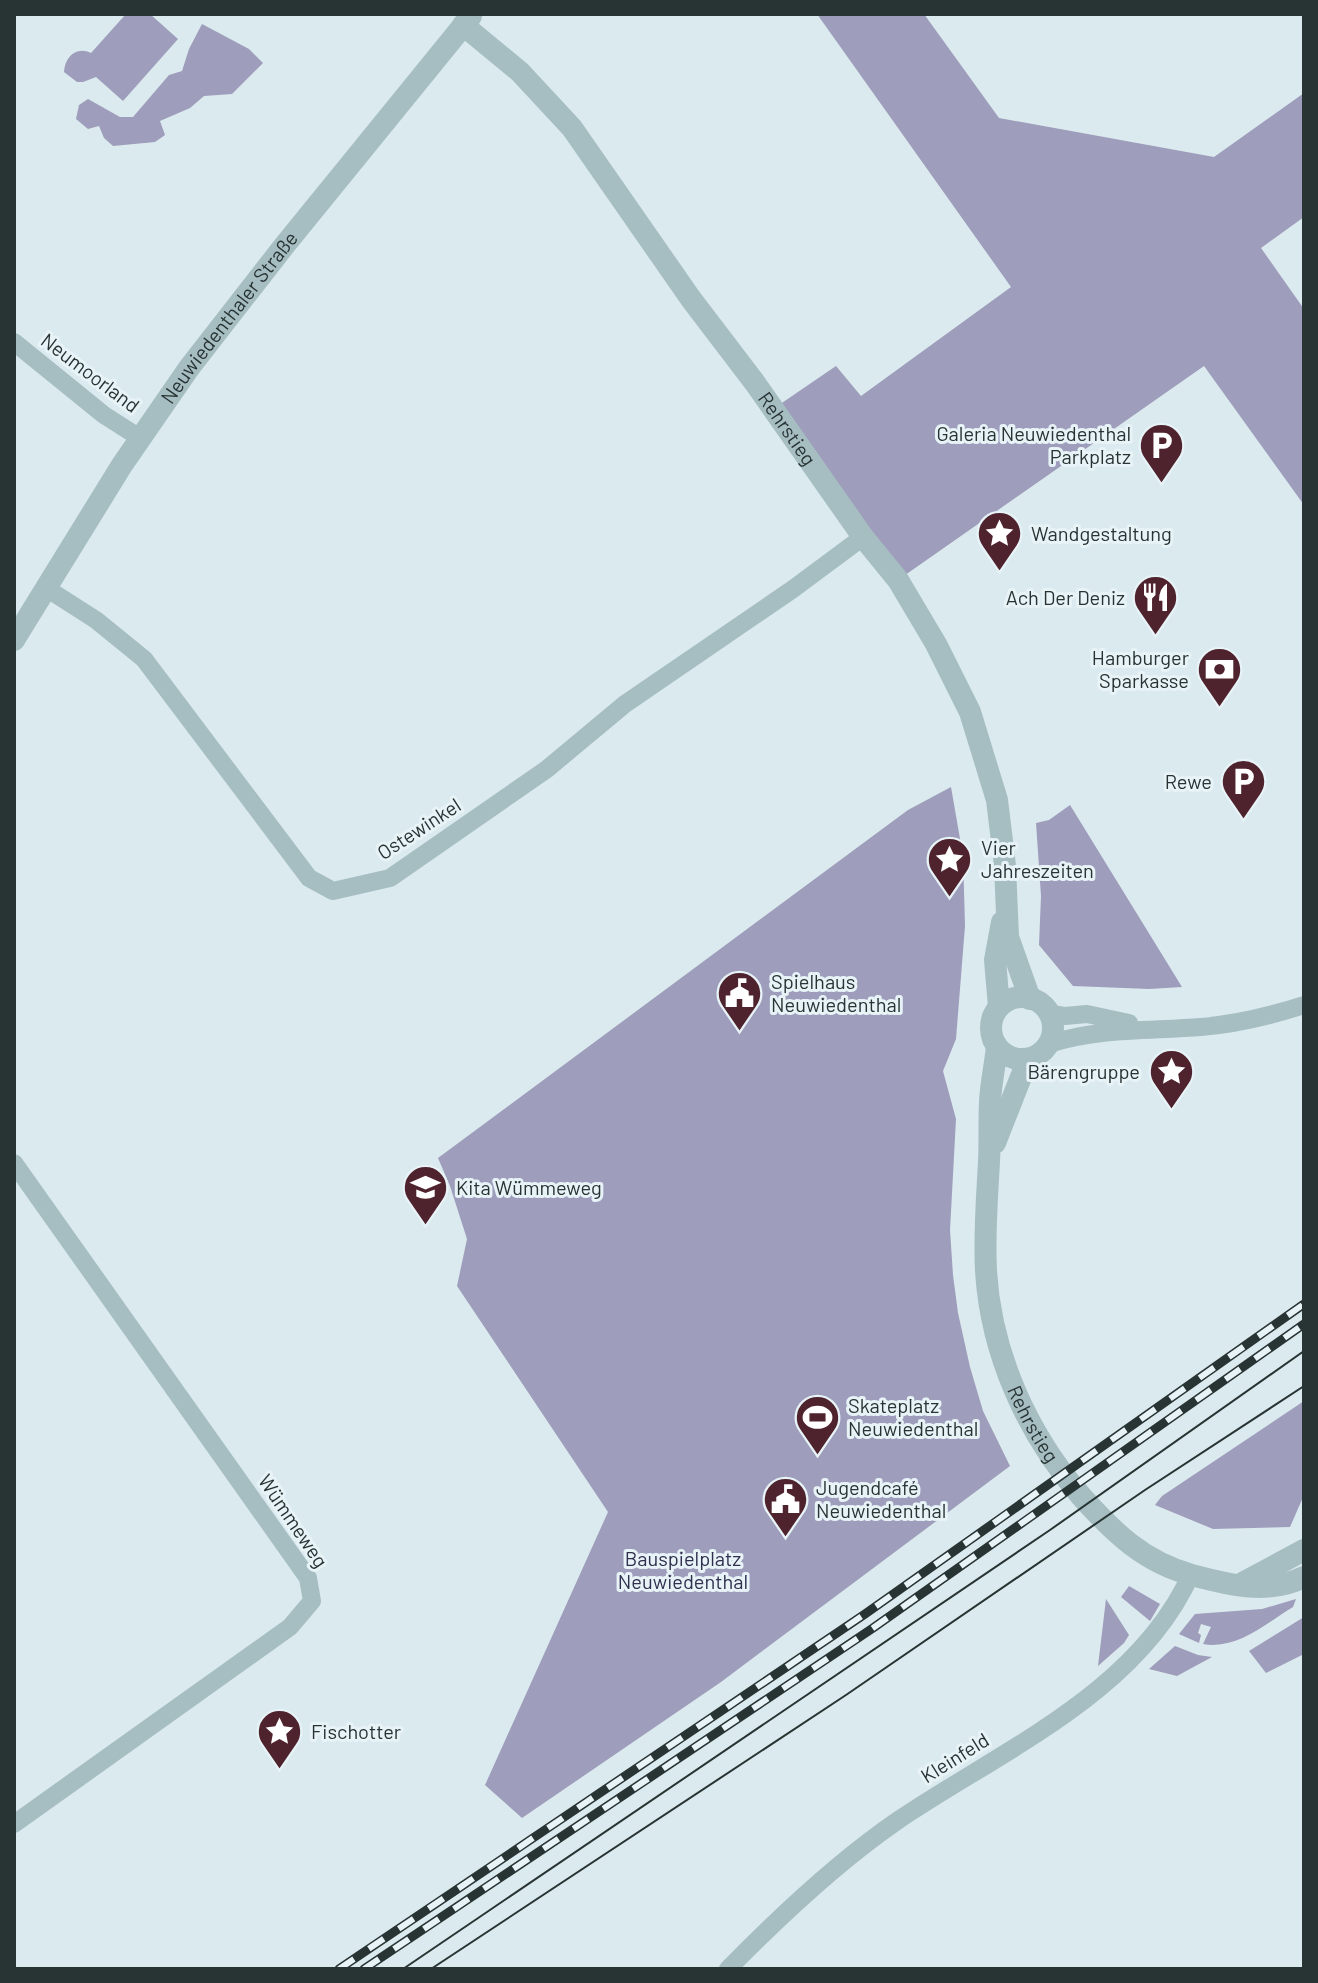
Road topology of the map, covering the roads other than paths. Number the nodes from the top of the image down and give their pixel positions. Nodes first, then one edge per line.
1 (462, 18) edge
2 (14, 342) edge
3 (140, 438) junction
4 (863, 537) junction
5 (46, 588) junction
6 (14, 640) edge
7 (1006, 905) junction
8 (1030, 999) junction
9 (1304, 1005) edge
10 (999, 1007) junction
11 (1048, 1013) junction
12 (1163, 1029) junction
13 (1049, 1044) junction
14 (997, 1047) junction
15 (1028, 1059) junction
16 (989, 1159) junction
17 (14, 1163) edge
18 (1304, 1550) edge
19 (1191, 1574) junction
20 (1304, 1577) edge
21 (1239, 1585) junction
22 (14, 1824) edge
23 (728, 1969) edge

1 - 3 street, Neuwiedenthaler Straße
1 - 4 street, Rehrstieg
2 - 3 street, Neumoorland
3 - 5 street, Neuwiedenthaler Straße
4 - 5 street, Ostewinkel
4 - 7 street, Rehrstieg
5 - 6 street, Neuwiedenthaler Straße
7 - 8 street, Rehrstieg
7 - 10 street, Rehrstieg
8 - 10 street
8 - 11 street
9 - 12 street
10 - 14 street
11 - 12 street
11 - 13 street
12 - 13 street
13 - 15 street
14 - 15 street
14 - 16 street, Rehrstieg
15 - 16 street, Rehrstieg
16 - 19 street, Rehrstieg
17 - 22 street, Wümmeweg
18 - 21 street
19 - 21 street, Rehrstieg
19 - 23 street, Kleinfeld
20 - 21 street, Rehrstieg

